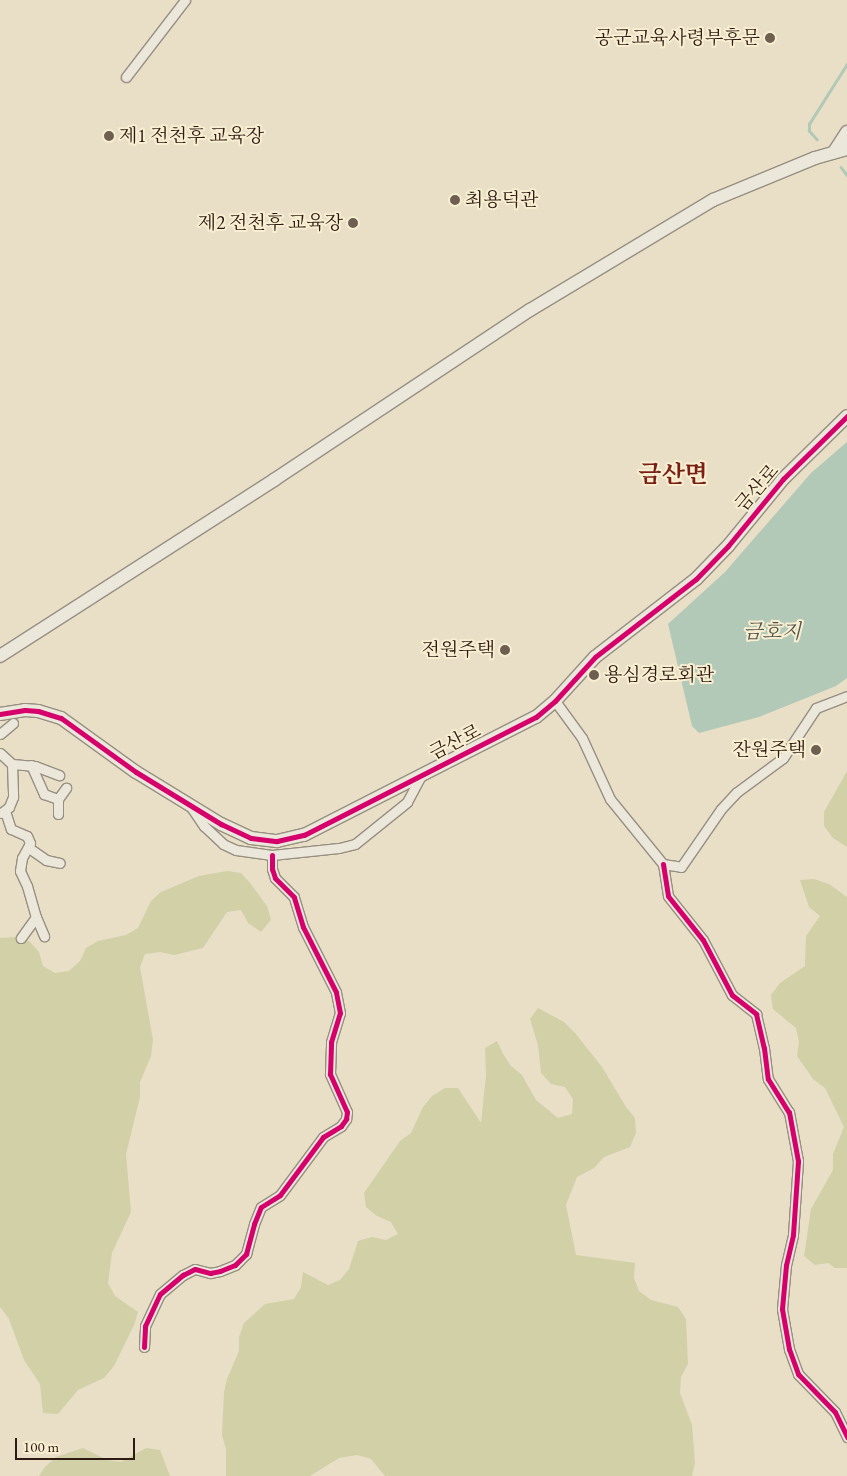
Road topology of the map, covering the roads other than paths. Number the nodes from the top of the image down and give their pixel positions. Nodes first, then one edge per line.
1 (185, 0) edge
2 (126, 77) dead end
3 (847, 132) edge
4 (847, 149) edge
5 (834, 152) junction
6 (847, 416) edge
7 (0, 656) edge
8 (847, 696) edge
9 (555, 701) junction
10 (0, 714) edge
11 (13, 723) dead end
12 (0, 734) edge
13 (0, 753) edge
14 (12, 764) junction
15 (31, 765) junction
16 (59, 775) dead end
17 (421, 776) junction
18 (66, 788) dead end
19 (58, 799) junction
20 (191, 806) junction
21 (2, 812) edge
22 (58, 814) dead end
23 (29, 848) junction
24 (272, 855) junction
25 (60, 862) dead end
26 (663, 864) junction
27 (36, 918) junction
28 (44, 936) dead end
29 (21, 938) dead end
30 (144, 1347) dead end
31 (847, 1437) edge

1 - 2 street
3 - 5 street
4 - 5 street
5 - 7 street
6 - 9 street, 금산로
8 - 26 street
9 - 17 street, 금산로
9 - 26 street
10 - 20 street, 금산로
11 - 12 street
13 - 14 street
14 - 15 street
14 - 21 street
15 - 16 street
15 - 19 street
17 - 20 street, 금산로
17 - 24 street
18 - 19 street
19 - 22 street
20 - 24 street
21 - 23 street
23 - 25 street
23 - 27 street
24 - 30 street
26 - 31 street
27 - 28 street
27 - 29 street

